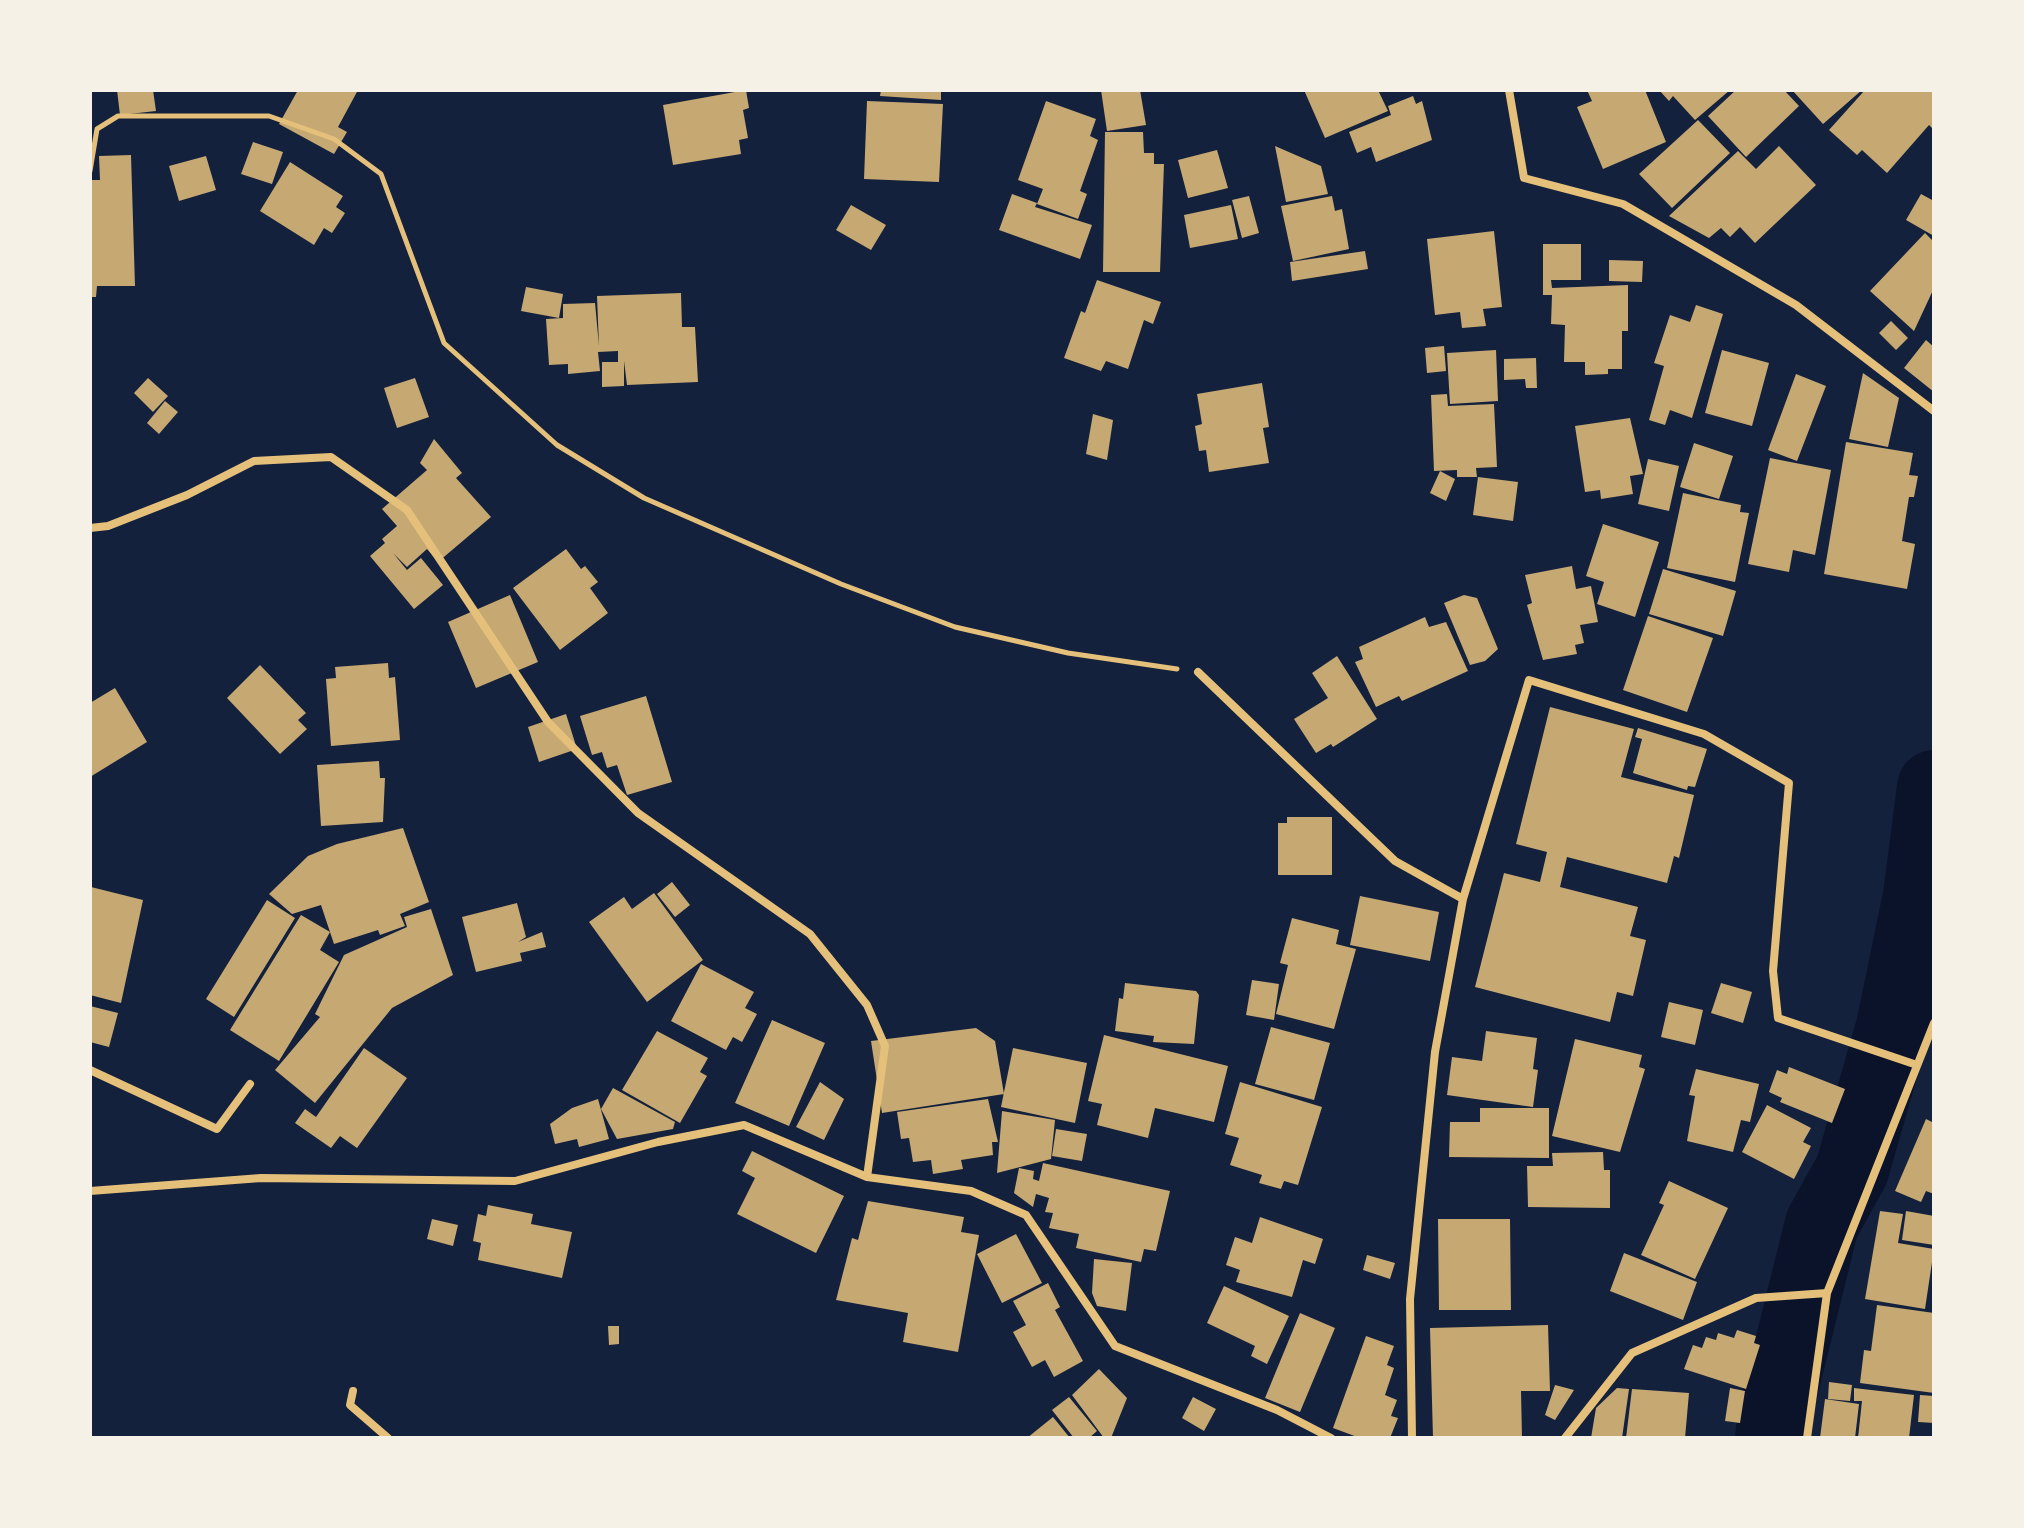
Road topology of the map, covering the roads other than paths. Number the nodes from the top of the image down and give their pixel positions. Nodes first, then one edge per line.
1 (1509, 90) edge
2 (1934, 411) edge
3 (90, 528) edge
4 (1198, 672) road end
5 (1463, 899) junction
6 (1934, 1023) edge
7 (1917, 1065) junction
8 (90, 1070) edge
9 (250, 1084) dead end
10 (867, 1177) junction
11 (90, 1191) edge
12 (1827, 1293) junction
13 (353, 1391) dead end
14 (388, 1438) edge
15 (1331, 1438) edge
16 (1412, 1438) edge
17 (1565, 1438) edge
18 (1807, 1438) edge

1 - 2 street
3 - 10 street
4 - 5 street
5 - 7 street
5 - 16 street
6 - 7 street
7 - 12 street
8 - 9 street
10 - 11 street
10 - 15 street
12 - 17 street
12 - 18 street
13 - 14 street

